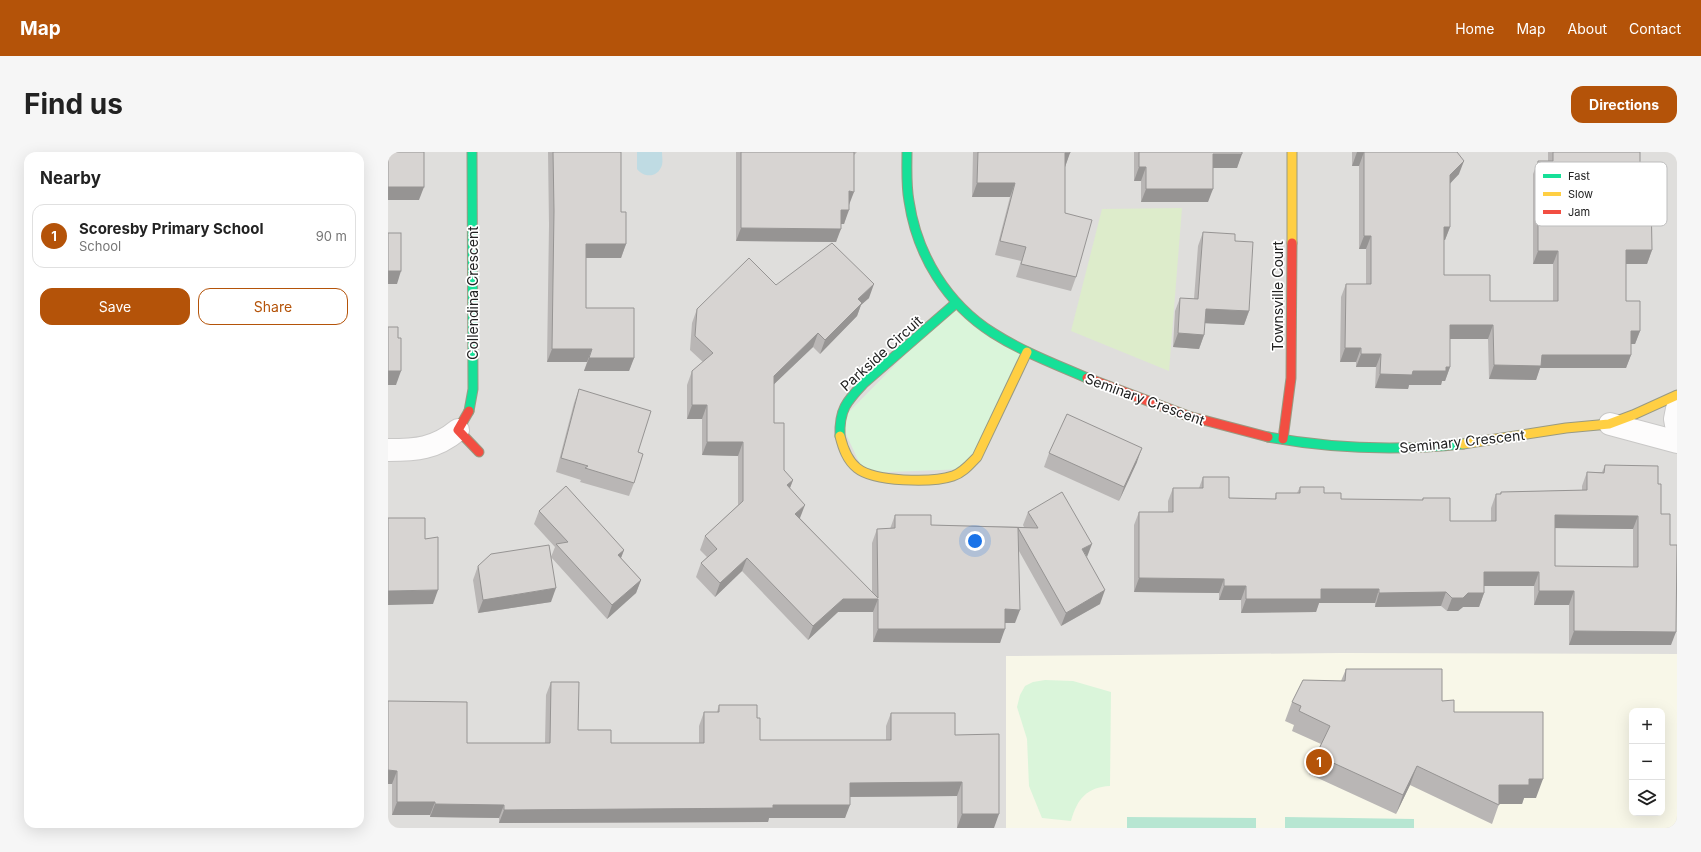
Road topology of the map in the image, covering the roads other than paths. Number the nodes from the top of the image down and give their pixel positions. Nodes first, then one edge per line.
1 (472, 152) edge
2 (907, 152) edge
3 (1292, 152) edge
4 (956, 303) junction
5 (1027, 352) junction
6 (1677, 395) edge
7 (1677, 409) edge
8 (1610, 424) junction
9 (458, 430) junction
10 (1677, 430) edge
11 (1283, 439) junction
12 (1677, 442) edge
13 (388, 450) edge
14 (480, 452) dead end

1 - 9 street, Collendina Crescent
2 - 4 street, Seminary Crescent
3 - 11 street, Townsville Court
4 - 5 street, Seminary Crescent
4 - 5 street, Parkside Circuit
5 - 11 street, Seminary Crescent
6 - 8 street, Seminary Crescent
7 - 10 street
8 - 11 street, Seminary Crescent
8 - 12 street, Seminary Crescent
9 - 13 street, Collendina Crescent
9 - 14 street

